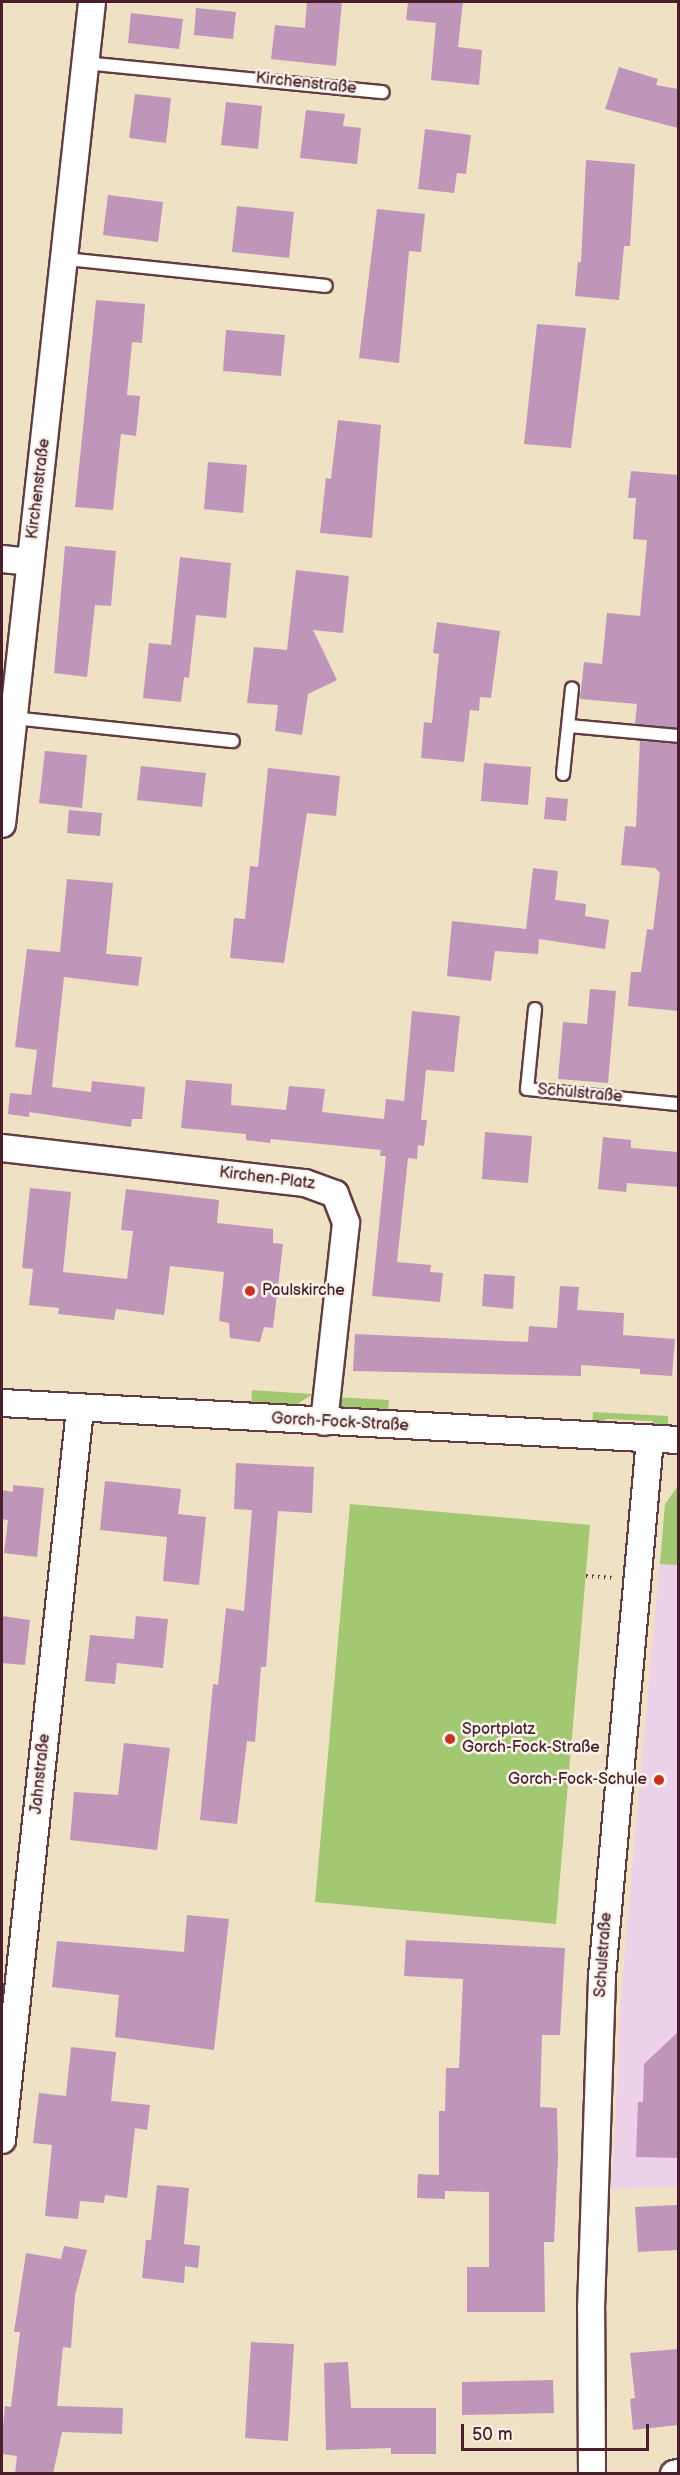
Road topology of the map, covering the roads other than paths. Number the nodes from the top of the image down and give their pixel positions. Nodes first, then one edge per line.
1 (92, 2) edge
2 (85, 63) junction
3 (383, 92) dead end
4 (66, 259) junction
5 (326, 286) dead end
6 (2, 559) edge
7 (30, 562) junction
8 (572, 688) dead end
9 (13, 718) junction
10 (569, 726) junction
11 (678, 736) edge
12 (233, 741) dead end
13 (563, 774) dead end
14 (2, 824) edge
15 (535, 1009) dead end
16 (678, 1104) edge
17 (2, 1148) edge
18 (2, 1403) edge
19 (80, 1409) junction
20 (324, 1422) junction
21 (650, 1439) junction
22 (678, 1440) edge
23 (2, 2140) edge
24 (678, 2473) edge
25 (592, 2474) edge
26 (674, 2474) edge

1 - 2 street, Kirchenstraße
2 - 3 lane, Kirchenstraße
2 - 4 street, Kirchenstraße
4 - 5 lane
4 - 7 street, Kirchenstraße
6 - 7 street
7 - 9 street, Kirchenstraße
8 - 10 lane
9 - 12 lane
9 - 14 street, Kirchenstraße
10 - 11 lane
10 - 13 lane
15 - 16 lane, Schulstraße
17 - 20 street, Kirchen-Platz
18 - 19 street, Gorch-Fock-Straße
19 - 20 street, Gorch-Fock-Straße
19 - 23 street, Jahnstraße
20 - 21 street, Gorch-Fock-Straße
21 - 22 street, Gorch-Fock-Straße
21 - 25 street, Schulstraße
24 - 26 street

